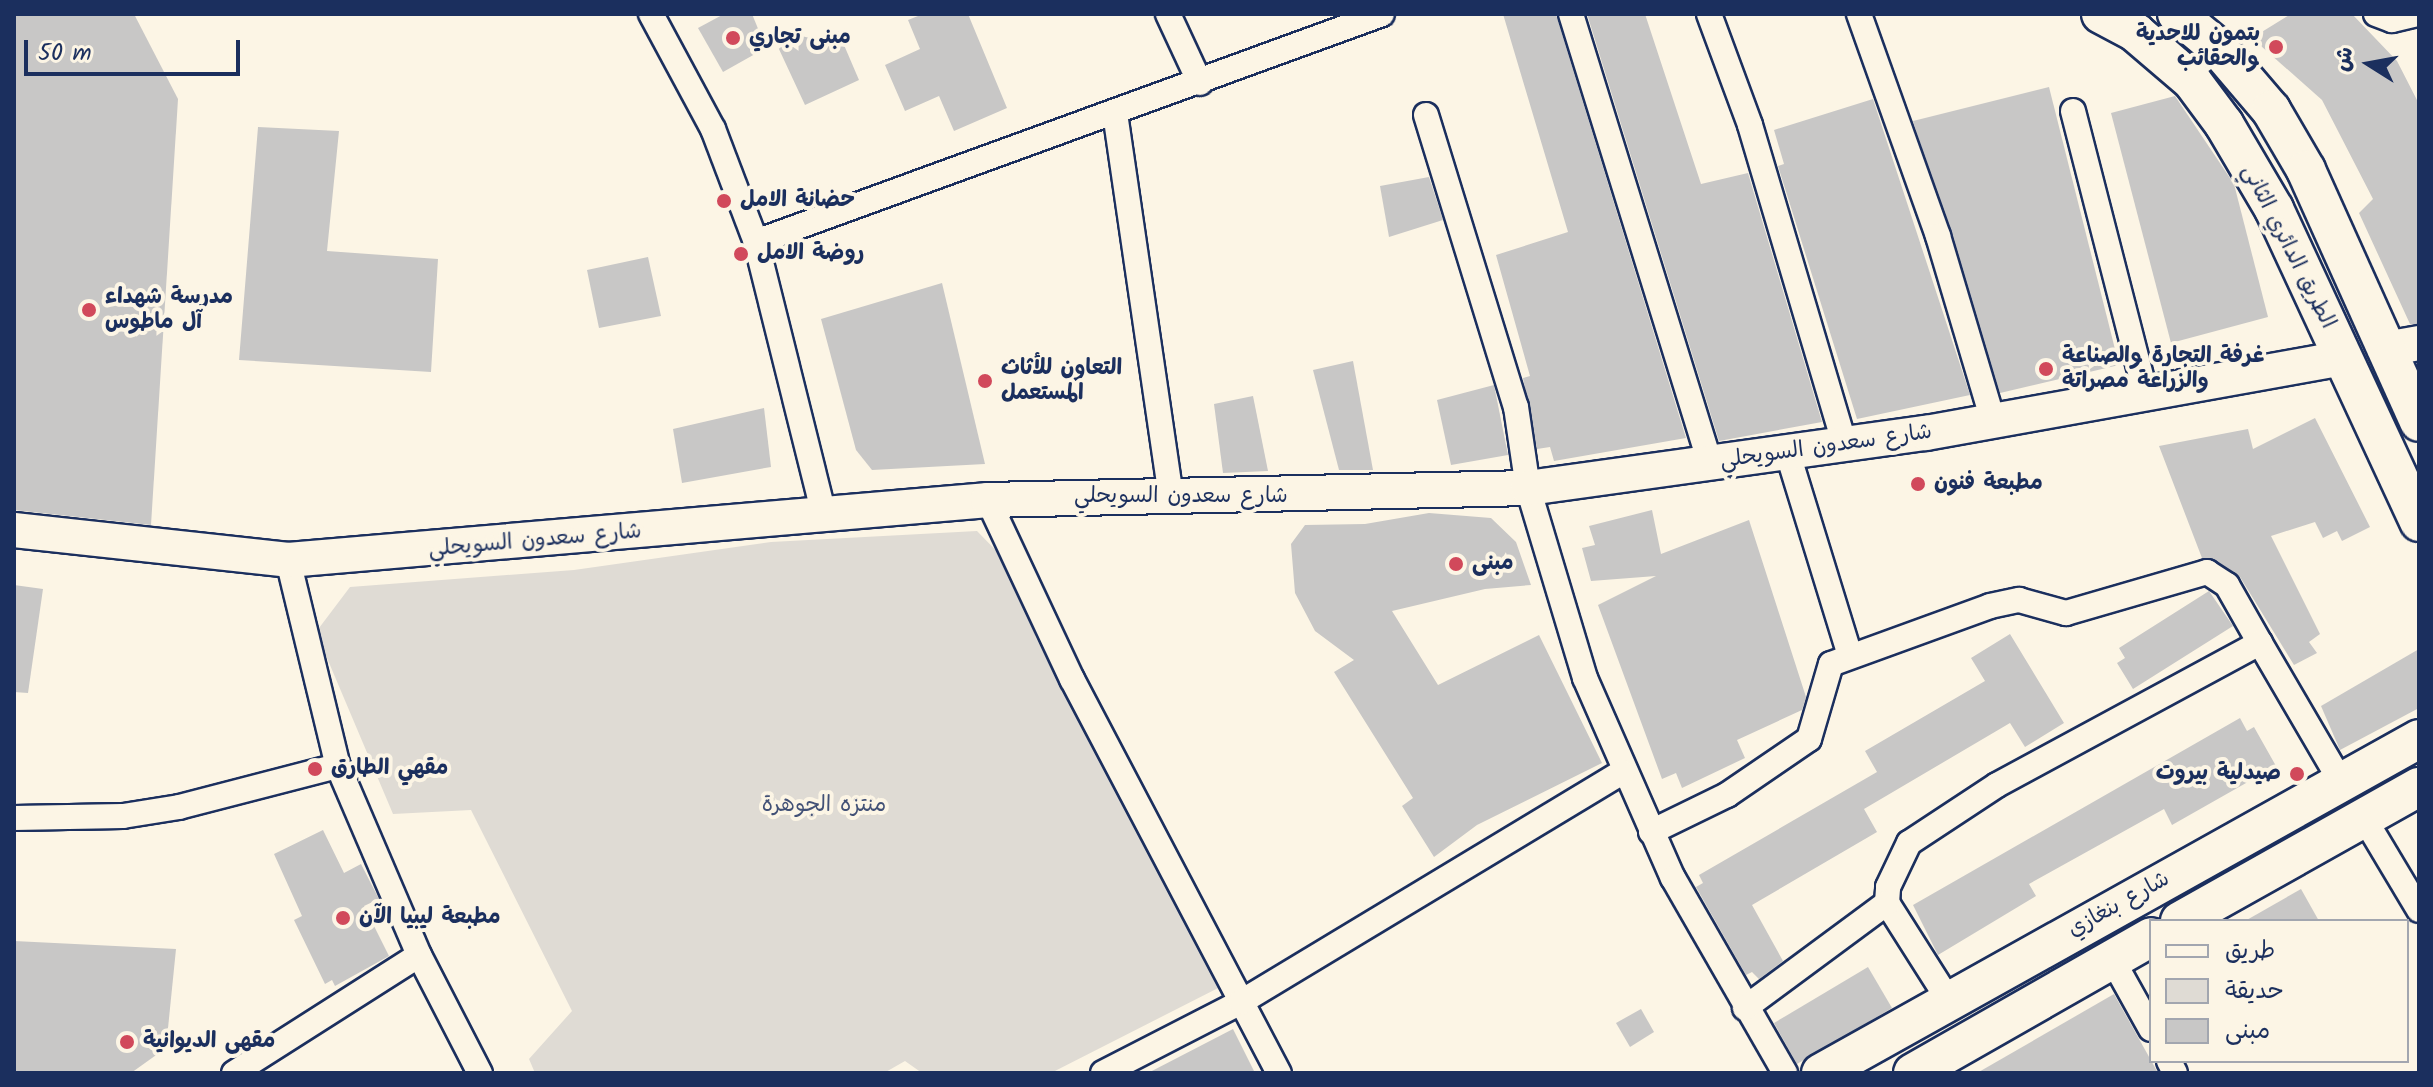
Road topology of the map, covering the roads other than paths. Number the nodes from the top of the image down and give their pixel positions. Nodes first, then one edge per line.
1 (1168, 14) edge
2 (1382, 14) edge
3 (1571, 14) edge
4 (1709, 14) edge
5 (1859, 14) edge
6 (2101, 14) edge
7 (2177, 14) edge
8 (2376, 14) edge
9 (2417, 14) edge
10 (658, 16) edge
11 (1200, 83) junction
12 (2073, 111) dead end
13 (1115, 113) junction
14 (1426, 115) dead end
15 (756, 242) junction
16 (2402, 346) edge
17 (2343, 358) junction
18 (2146, 396) junction
19 (1993, 421) junction
20 (2419, 422) edge
21 (1845, 446) junction
22 (1788, 454) junction
23 (1710, 464) junction
24 (1528, 488) junction
25 (1171, 496) junction
26 (988, 500) junction
27 (823, 510) junction
28 (2419, 522) edge
29 (14, 530) edge
30 (288, 560) junction
31 (2260, 643) junction
32 (1850, 656) junction
33 (2419, 739) edge
34 (338, 766) junction
35 (1622, 772) junction
36 (2343, 785) junction
37 (2413, 793) edge
38 (14, 818) edge
39 (2364, 818) junction
40 (1651, 832) junction
41 (1887, 903) junction
42 (2419, 910) edge
43 (2184, 919) edge
44 (2149, 938) edge
45 (419, 955) junction
46 (2112, 959) junction
47 (1948, 999) junction
48 (1241, 1002) junction
49 (1745, 1008) junction
50 (2149, 1025) edge
51 (469, 1068) edge
52 (234, 1073) edge
53 (1103, 1073) edge
54 (1279, 1073) edge
55 (1785, 1073) edge
56 (1821, 1073) edge
57 (1913, 1073) edge

1 - 11 street
2 - 11 street
3 - 23 street
4 - 21 street
5 - 19 street
6 - 17 main road, الطريق الدائري الثاني
7 - 16 main road
8 - 9 street
10 - 15 street
11 - 13 street
12 - 18 street
13 - 15 street
13 - 25 street
14 - 24 street
15 - 27 street
16 - 20 main road
17 - 18 main road, شارع سعدون السويحلي
17 - 28 main road, الطريق الدائري الثاني
18 - 19 main road, شارع سعدون السويحلي
19 - 21 main road, شارع سعدون السويحلي
21 - 22 main road, شارع سعدون السويحلي
22 - 23 main road, شارع سعدون السويحلي
22 - 32 street
23 - 24 main road, شارع سعدون السويحلي
24 - 25 main road, شارع سعدون السويحلي
24 - 35 street
25 - 26 main road, شارع سعدون السويحلي
26 - 27 main road, شارع سعدون السويحلي
26 - 48 street
27 - 30 main road, شارع سعدون السويحلي
29 - 30 main road, شارع سعدون السويحلي
30 - 34 street
31 - 32 street
31 - 36 street
31 - 41 street
32 - 40 street
33 - 36 main road, شارع بنغازي
34 - 38 street
34 - 45 street
35 - 40 street
35 - 48 street
36 - 47 main road, شارع بنغازي
37 - 39 main road, شارع بنغازي
39 - 42 street
39 - 43 main road, شارع بنغازي
40 - 49 street
41 - 47 street
41 - 49 street
44 - 46 main road, شارع بنغازي
45 - 51 street
45 - 52 street
46 - 50 street
46 - 57 main road, شارع بنغازي
47 - 56 main road, شارع بنغازي
48 - 53 street
48 - 54 street
49 - 55 street

